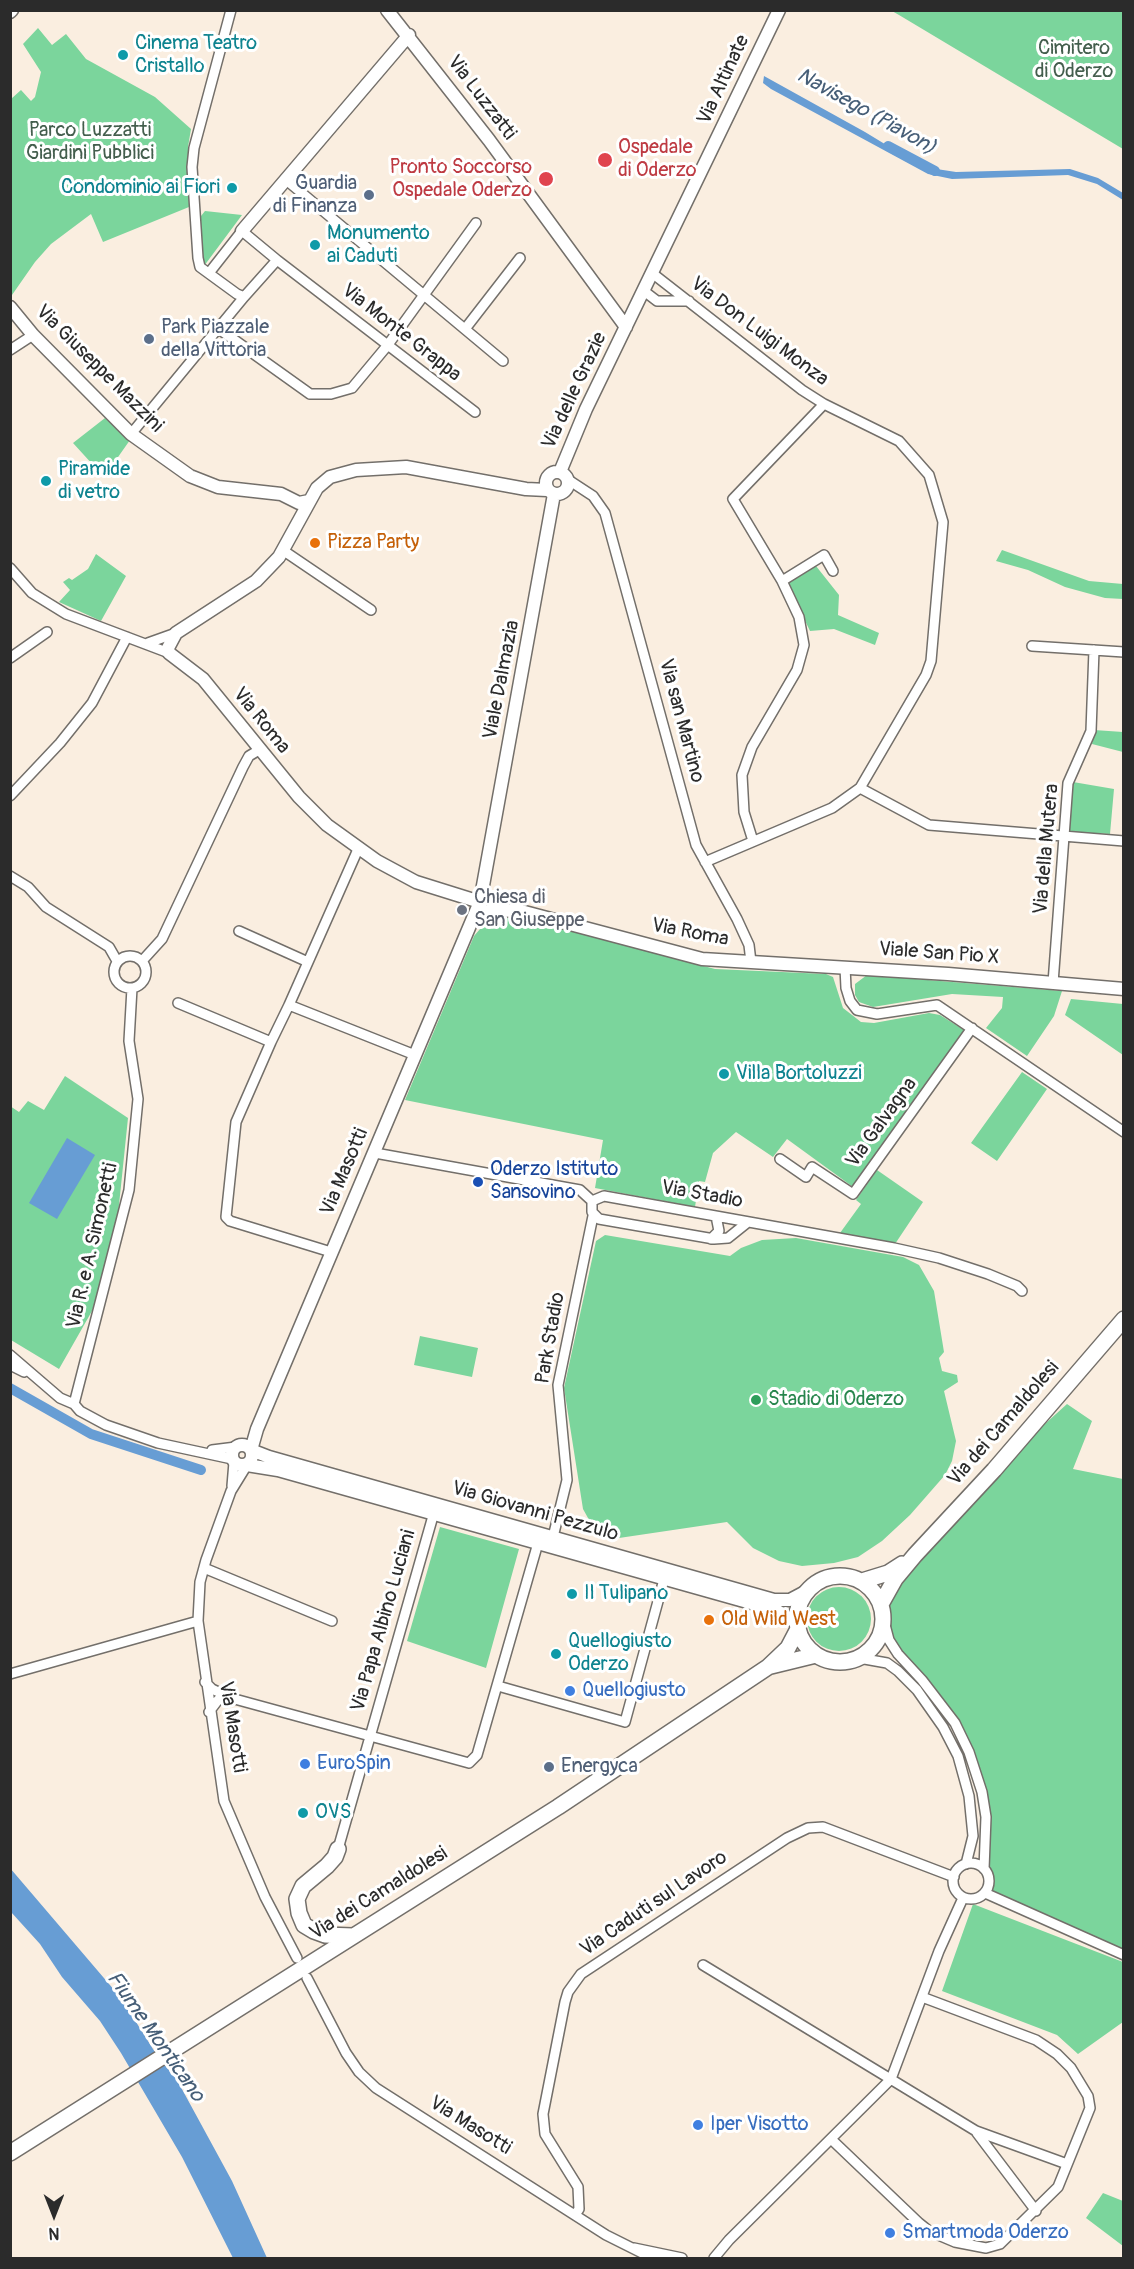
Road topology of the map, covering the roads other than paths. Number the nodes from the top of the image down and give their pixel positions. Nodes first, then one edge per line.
1 (231, 10) edge
2 (387, 10) edge
3 (779, 10) edge
4 (409, 35) junction
5 (285, 179) junction
6 (476, 223) dead end
7 (242, 231) junction
8 (520, 258) dead end
9 (277, 260) junction
10 (209, 273) junction
11 (652, 273) junction
12 (644, 291) junction
13 (424, 293) junction
14 (244, 297) junction
15 (689, 301) junction
16 (10, 307) edge
17 (23, 323) junction
18 (626, 327) junction
19 (219, 329) junction
20 (465, 329) junction
21 (33, 335) junction
22 (387, 346) junction
23 (14, 348) edge
24 (503, 361) dead end
25 (824, 404) junction
26 (475, 412) dead end
27 (131, 434) junction
28 (564, 480) junction
29 (551, 492) junction
30 (296, 501) junction
31 (309, 501) junction
32 (298, 527) junction
33 (284, 551) junction
34 (10, 568) edge
35 (833, 571) dead end
36 (782, 581) junction
37 (371, 610) dead end
38 (47, 632) dead end
39 (176, 633) junction
40 (127, 637) junction
41 (148, 644) junction
42 (1032, 646) dead end
43 (1094, 650) junction
44 (1124, 652) edge
45 (169, 653) junction
46 (10, 658) edge
47 (259, 750) junction
48 (860, 788) junction
49 (10, 796) edge
50 (1064, 836) junction
51 (753, 840) junction
52 (1124, 841) edge
53 (358, 847) junction
54 (705, 862) junction
55 (10, 876) edge
56 (487, 905) junction
57 (239, 931) dead end
58 (117, 961) junction
59 (142, 961) junction
60 (308, 962) junction
61 (751, 962) junction
62 (845, 966) junction
63 (1053, 983) junction
64 (132, 988) junction
65 (1124, 989) edge
66 (178, 1003) dead end
67 (289, 1005) junction
68 (972, 1028) junction
69 (271, 1042) junction
70 (415, 1055) junction
71 (1124, 1132) edge
72 (375, 1153) junction
73 (780, 1159) dead end
74 (592, 1201) junction
75 (593, 1216) junction
76 (716, 1216) junction
77 (748, 1222) junction
78 (711, 1239) junction
79 (332, 1252) junction
80 (1022, 1291) dead end
81 (1124, 1319) edge
82 (10, 1355) edge
83 (10, 1365) edge
84 (39, 1381) junction
85 (74, 1404) junction
86 (240, 1454) junction
87 (435, 1509) junction
88 (553, 1537) junction
89 (538, 1543) junction
90 (915, 1555) junction
91 (204, 1568) junction
92 (666, 1574) junction
93 (862, 1581) junction
94 (807, 1591) junction
95 (881, 1604) junction
96 (198, 1621) junction
97 (332, 1621) dead end
98 (884, 1621) junction
99 (797, 1626) junction
100 (816, 1655) junction
101 (859, 1658) junction
102 (768, 1667) junction
103 (10, 1674) edge
104 (205, 1681) junction
105 (498, 1686) junction
106 (231, 1698) junction
107 (209, 1712) junction
108 (369, 1738) junction
109 (338, 1849) joint
110 (966, 1864) junction
111 (984, 1869) junction
112 (954, 1877) junction
113 (985, 1893) junction
114 (963, 1898) junction
115 (353, 1936) junction
116 (1124, 1955) edge
117 (297, 1958) dead end
118 (703, 1965) dead end
119 (307, 1978) dead end
120 (922, 1997) junction
121 (891, 2079) junction
122 (976, 2131) junction
123 (831, 2139) junction
124 (10, 2153) edge
125 (1067, 2164) junction
126 (1036, 2211) junction
127 (575, 2215) junction
128 (625, 2247) junction
129 (652, 2259) edge
130 (682, 2259) edge
131 (714, 2259) edge

1 - 10 street
2 - 4 street, Via Luzzatti
3 - 11 street, Via Altinate
4 - 5 street
4 - 18 street, Via Luzzatti
5 - 7 street
5 - 13 street
6 - 13 street
7 - 9 street, Via Monte Grappa
7 - 10 street
8 - 20 street
9 - 14 street
9 - 22 street, Via Monte Grappa
10 - 14 street
11 - 12 street, Via Altinate
11 - 15 street, Via Don Luigi Monza
12 - 15 street
12 - 18 street, Via Altinate
13 - 20 street
13 - 22 street
14 - 19 street
15 - 25 street, Via Don Luigi Monza
16 - 17 street, Via Giuseppe Mazzini
17 - 21 street, Via Giuseppe Mazzini
17 - 23 street
18 - 28 street, Via delle Grazie
19 - 22 street
19 - 27 street
20 - 24 street
21 - 23 street
21 - 27 street, Via Giuseppe Mazzini
22 - 26 street, Via Monte Grappa
25 - 36 street
25 - 48 street, Via Don Luigi Monza
27 - 30 street, Via Giuseppe Mazzini
28 - 29 street
28 - 29 street, Via delle Grazie
28 - 54 street, Via san Martino
29 - 31 street
29 - 56 street, Viale Dalmazia
30 - 31 street, Via Giuseppe Mazzini
30 - 32 street
31 - 32 street
32 - 33 street
33 - 37 street
33 - 39 street
34 - 40 street, Via Roma
35 - 36 street
36 - 51 street
38 - 46 street
39 - 41 street
39 - 45 street
40 - 41 street, Via Roma
40 - 49 street
41 - 45 street, Via Roma
42 - 43 street
43 - 44 street
43 - 50 street, Via della Mutera
45 - 47 street, Via Roma
47 - 53 street, Via Roma
47 - 59 street
48 - 50 street
48 - 51 street, Via Don Luigi Monza
50 - 52 street
50 - 63 street, Via della Mutera
51 - 54 street, Via Don Luigi Monza
53 - 56 street, Via Roma
53 - 60 street
54 - 61 street, Via san Martino
55 - 58 street
56 - 61 street, Via Roma
56 - 70 street, Via Masotti
57 - 60 street
58 - 59 street
58 - 64 street
59 - 64 street
60 - 67 street
61 - 62 street, Viale San Pio X
62 - 63 street, Viale San Pio X
62 - 68 street
63 - 65 street, Viale San Pio X
64 - 85 street, Via R. e A. Simonetti
66 - 69 street
67 - 69 street
67 - 70 street
68 - 71 street
68 - 73 street, Via Galvagna
69 - 79 street
70 - 72 street, Via Masotti
72 - 74 street
72 - 79 street, Via Masotti
74 - 75 street, Park Stadio
74 - 76 street, Via Stadio
75 - 78 street
75 - 88 street, Park Stadio
76 - 77 street, Via Stadio
76 - 78 street
77 - 78 street
77 - 80 street, Via Stadio
79 - 86 street, Via Masotti
81 - 90 main road, Via dei Camaldolesi
82 - 84 street
83 - 84 street
84 - 85 street
85 - 86 street
86 - 87 street, Via Giovanni Pezzulo
86 - 91 street, Via Masotti
87 - 88 street, Via Giovanni Pezzulo
87 - 89 street, Via Giovanni Pezzulo
87 - 108 street, Via Papa Albino Luciani
88 - 92 street, Via Giovanni Pezzulo
89 - 92 street, Via Giovanni Pezzulo
89 - 105 street
90 - 93 main road, Via dei Camaldolesi
90 - 95 main road, Via dei Camaldolesi
91 - 96 street, Via Masotti
91 - 97 street
92 - 94 street, Via Giovanni Pezzulo
92 - 99 street, Via Giovanni Pezzulo
92 - 105 street
93 - 94 main road
93 - 95 main road
94 - 99 main road
95 - 98 main road
96 - 103 street
96 - 104 street, Via Masotti
98 - 101 main road
98 - 111 street
99 - 100 main road
99 - 102 main road, Via dei Camaldolesi
100 - 101 main road
100 - 102 main road, Via dei Camaldolesi
101 - 110 street
102 - 115 main road, Via dei Camaldolesi
104 - 106 street
104 - 107 street, Via Masotti
105 - 108 street
106 - 107 street
106 - 108 street
107 - 117 street, Via Masotti
108 - 109 street, Via Papa Albino Luciani
109 - 115 main road
110 - 111 street
110 - 112 street
111 - 113 street
112 - 114 street
112 - 127 street, Via Caduti sul Lavoro
113 - 114 street
113 - 116 street
114 - 120 street
115 - 124 main road, Via dei Camaldolesi
118 - 121 street
119 - 127 street, Via Masotti
120 - 121 street
120 - 125 street
121 - 122 street
121 - 123 street
122 - 125 street
122 - 126 street
123 - 126 street
123 - 131 street
125 - 126 street
127 - 128 street, Via Masotti
128 - 129 street, Via Masotti
128 - 130 street, Via Masotti

